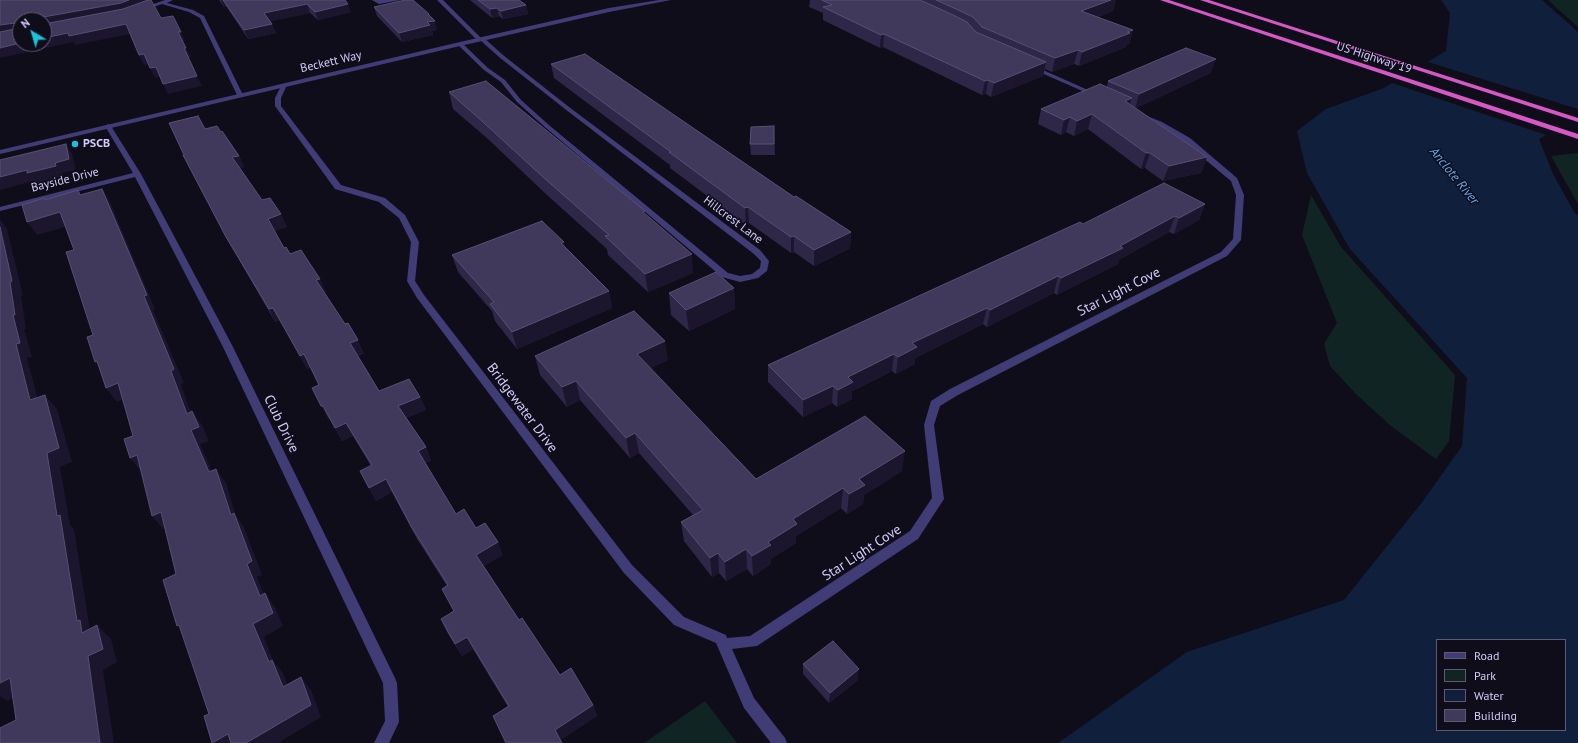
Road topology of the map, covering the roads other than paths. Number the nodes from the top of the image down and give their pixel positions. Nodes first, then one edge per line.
1 (170, 0) edge
2 (375, 0) edge
3 (398, 0) edge
4 (440, 0) edge
5 (668, 0) edge
6 (1163, 0) edge
7 (1203, 0) edge
8 (163, 3) junction
9 (134, 12) edge
10 (480, 39) junction
11 (460, 44) junction
12 (1025, 64) edge
13 (284, 84) junction
14 (240, 95) junction
15 (1102, 98) edge
16 (1131, 110) edge
17 (1578, 120) edge
18 (108, 126) junction
19 (1578, 136) edge
20 (0, 152) edge
21 (137, 174) junction
22 (0, 209) edge
23 (723, 644) junction
24 (381, 743) edge
25 (780, 743) edge

1 - 8 street
2 - 3 street
4 - 10 street
5 - 10 street, Beckett Way
6 - 19 highway, US Highway 19
7 - 17 highway, US Highway 19
8 - 9 street
8 - 14 street
10 - 11 street, Beckett Way
10 - 11 street, Hillcrest Lane
11 - 13 street, Beckett Way
12 - 15 street
13 - 14 street, Beckett Way
13 - 23 street, Bridgewater Drive
14 - 18 street, Beckett Way
16 - 23 street, Star Light Cove
18 - 20 street, Beckett Way
18 - 21 street, Club Drive
21 - 22 street, Bayside Drive
21 - 24 street, Club Drive
23 - 25 street

